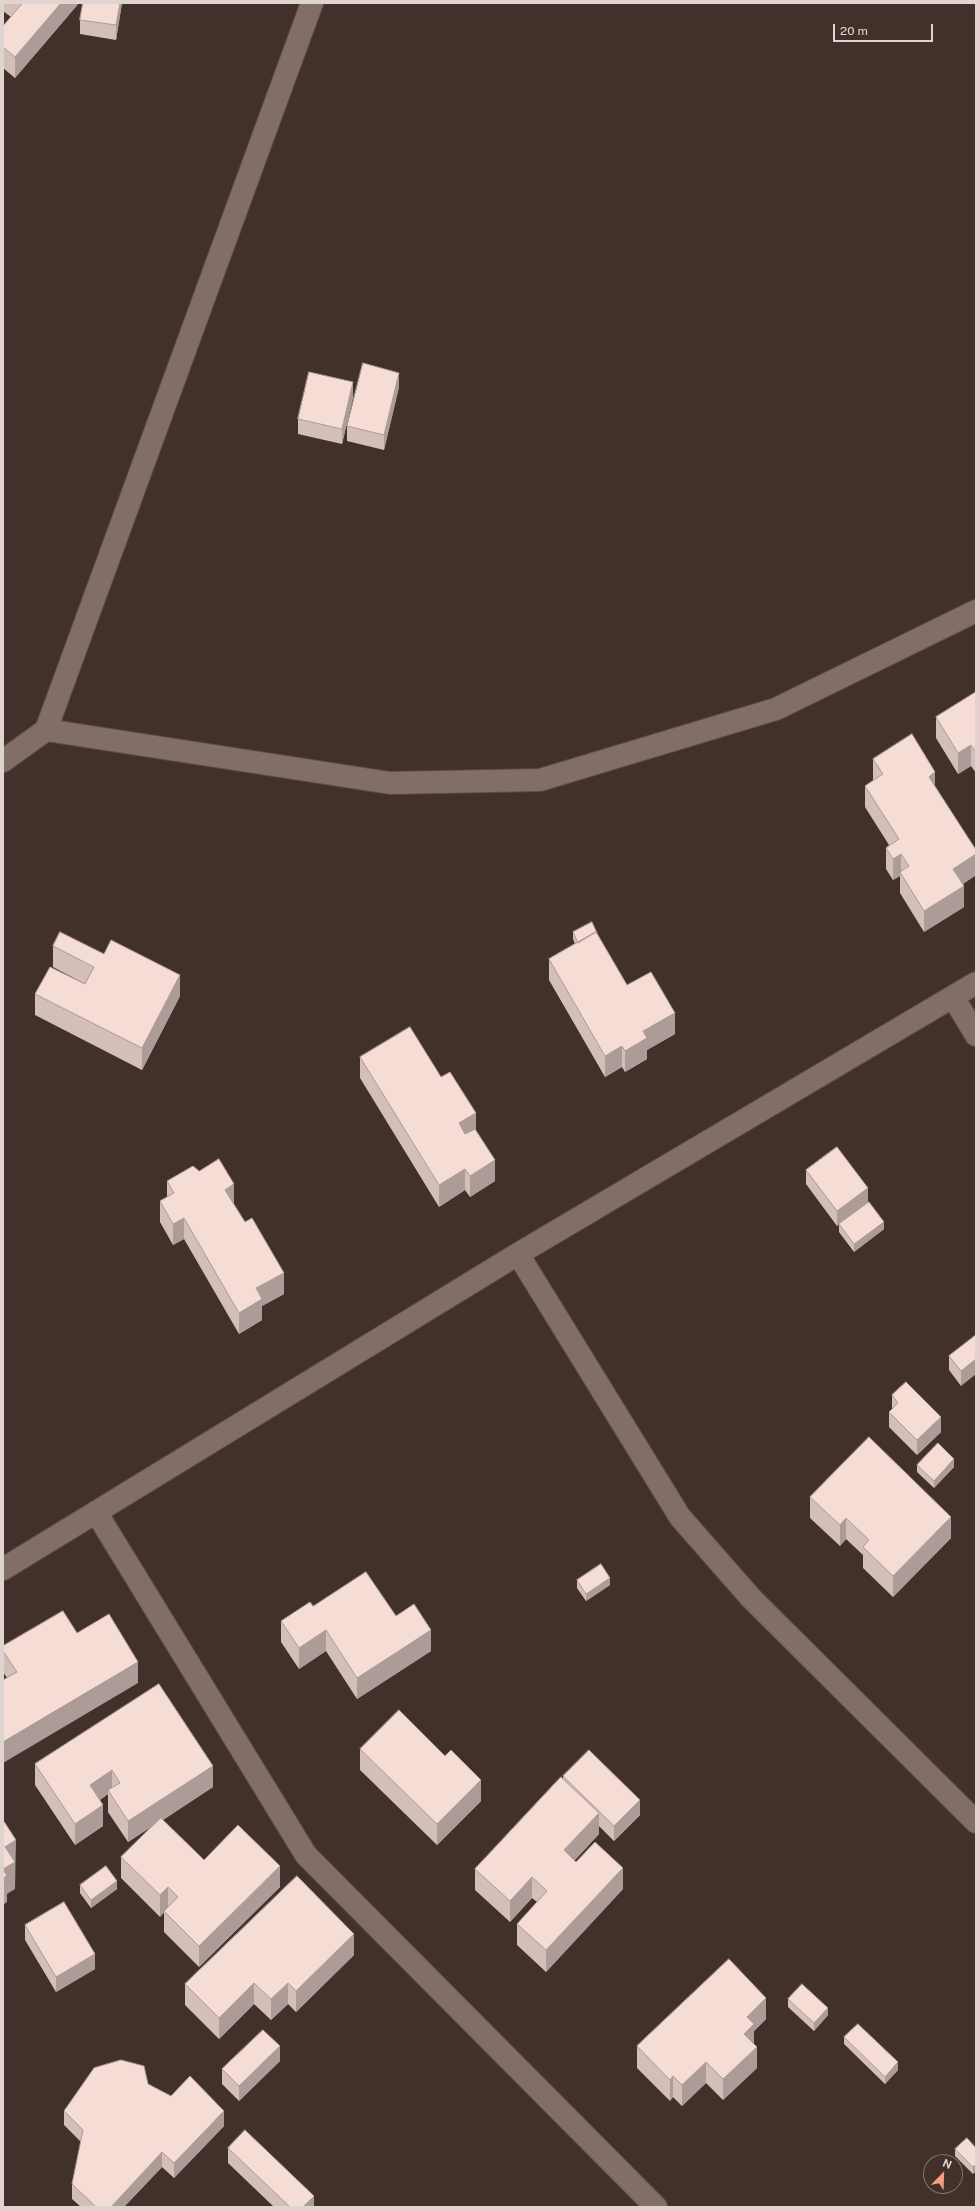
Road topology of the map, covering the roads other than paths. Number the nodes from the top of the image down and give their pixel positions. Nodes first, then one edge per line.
1 (312, 3) edge
2 (976, 611) edge
3 (46, 730) junction
4 (3, 761) edge
5 (976, 983) edge
6 (953, 997) junction
7 (976, 1035) edge
8 (518, 1254) junction
9 (96, 1512) junction
10 (3, 1569) edge
11 (976, 1822) edge
12 (656, 2207) edge

1 - 3 street
2 - 3 street
3 - 4 street
5 - 6 street
6 - 7 street
6 - 8 street
8 - 9 street
8 - 11 street
9 - 10 street
9 - 12 street

